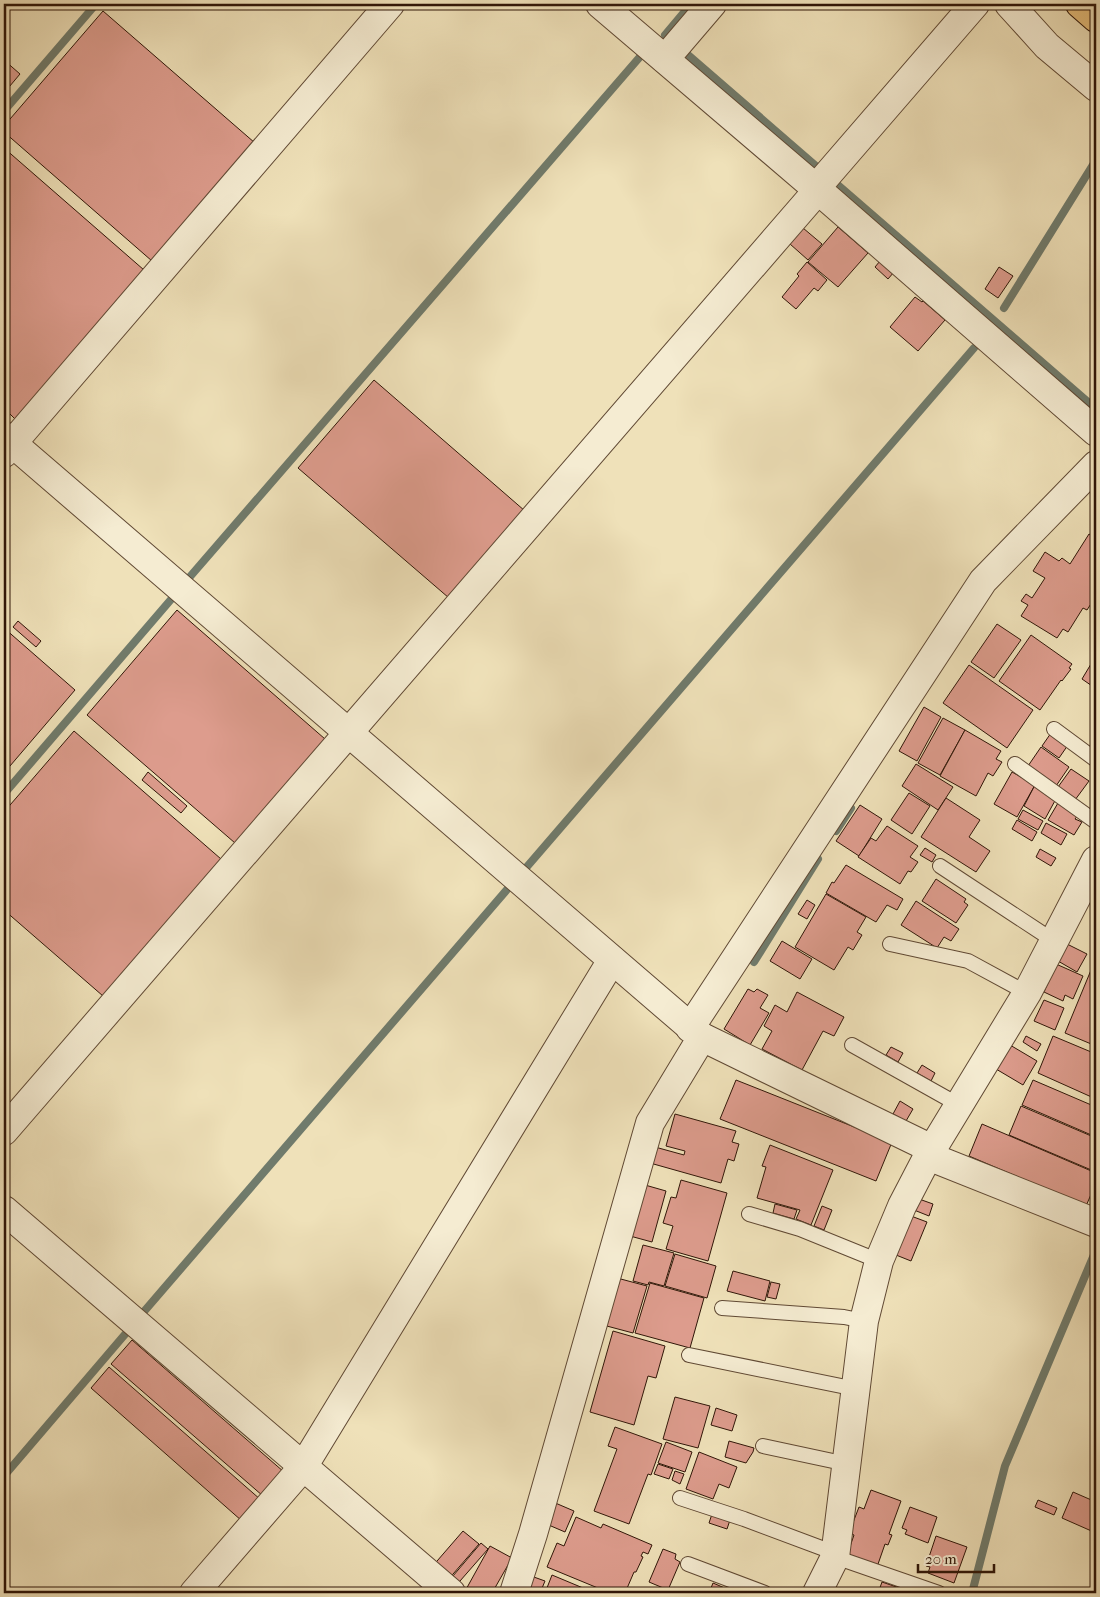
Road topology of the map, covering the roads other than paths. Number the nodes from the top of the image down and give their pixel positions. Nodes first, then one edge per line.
1 (390, 4) edge
2 (600, 4) edge
3 (712, 4) edge
4 (975, 4) edge
5 (1009, 4) edge
6 (1080, 4) edge
7 (1096, 18) edge
8 (673, 50) junction
9 (1096, 87) edge
10 (822, 182) junction
11 (1096, 432) edge
12 (7, 444) edge
13 (1096, 465) edge
14 (1054, 729) dead end
15 (348, 733) junction
16 (1096, 760) edge
17 (1015, 764) dead end
18 (1096, 822) edge
19 (1096, 860) edge
20 (940, 866) dead end
21 (1054, 941) junction
22 (890, 944) dead end
23 (612, 960) junction
24 (1027, 994) junction
25 (696, 1032) junction
26 (852, 1045) dead end
27 (959, 1104) junction
28 (4, 1131) edge
29 (930, 1153) junction
30 (4, 1210) edge
31 (749, 1214) dead end
32 (1096, 1223) edge
33 (879, 1261) junction
34 (722, 1308) dead end
35 (864, 1321) junction
36 (689, 1355) dead end
37 (856, 1389) junction
38 (763, 1446) dead end
39 (847, 1464) junction
40 (303, 1468) junction
41 (680, 1498) dead end
42 (835, 1555) junction
43 (688, 1564) dead end
44 (194, 1593) edge
45 (450, 1593) edge
46 (514, 1593) edge
47 (765, 1593) edge
48 (817, 1593) edge
49 (939, 1593) edge

1 - 12 street
2 - 8 street
3 - 8 street
4 - 10 street
5 - 9 street
6 - 7 highway
8 - 10 street
10 - 11 street
10 - 15 street
12 - 15 street
13 - 25 street
14 - 16 lane
15 - 23 street
15 - 28 street
17 - 18 lane
19 - 21 street
20 - 21 lane
21 - 24 street
22 - 24 lane
23 - 25 street
23 - 40 street
24 - 27 street
25 - 29 street
25 - 46 street
26 - 27 lane
27 - 29 street
29 - 32 street
29 - 33 street
30 - 40 street
31 - 33 lane
33 - 35 street
34 - 35 lane
35 - 37 street
36 - 37 lane
37 - 39 street
38 - 39 lane
39 - 42 street
40 - 44 street
40 - 45 street
41 - 42 lane
42 - 48 street
42 - 49 lane
43 - 47 lane

